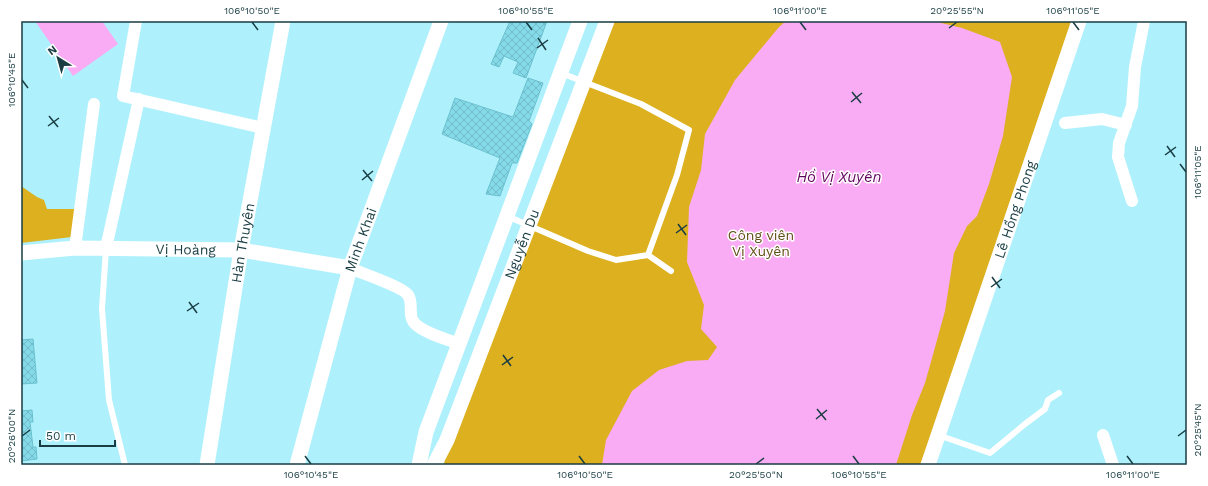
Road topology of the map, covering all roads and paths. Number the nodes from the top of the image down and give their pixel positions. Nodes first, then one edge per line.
1 (136, 21) edge
2 (283, 21) edge
3 (441, 21) edge
4 (580, 21) edge
5 (607, 21) edge
6 (1079, 21) edge
7 (1144, 21) edge
8 (561, 73) junction
9 (584, 81) junction
10 (139, 99) junction
11 (94, 104) dead end
12 (1065, 122) dead end
13 (1126, 125) junction
14 (263, 128) junction
15 (1132, 201) dead end
16 (507, 216) junction
17 (529, 226) junction
18 (75, 248) junction
19 (106, 248) junction
20 (241, 250) junction
21 (21, 253) edge
22 (648, 255) junction
23 (350, 268) junction
24 (671, 271) dead end
25 (460, 344) junction
26 (1059, 393) dead end
27 (938, 435) junction
28 (1103, 435) dead end
29 (125, 465) edge
30 (207, 465) edge
31 (297, 465) edge
32 (419, 465) edge
33 (434, 465) edge
34 (928, 465) edge
35 (1113, 465) edge

1 - 10 street
2 - 14 street, Hàn Thuyên
3 - 23 street, Minh Khai
4 - 8 street, Nguyễn Du
5 - 9 street, Nguyễn Du
6 - 27 street, Lê Hồng Phong
7 - 13 street
8 - 9 lane
8 - 16 street, Nguyễn Du
9 - 17 street, Nguyễn Du
9 - 22 lane
10 - 14 street
10 - 19 street
11 - 18 street
12 - 13 street
13 - 15 street
14 - 20 street, Hàn Thuyên
16 - 17 lane
16 - 25 street, Nguyễn Du
17 - 22 lane
17 - 33 street, Nguyễn Du
18 - 19 street, Vị Hoàng
18 - 21 street, Vị Hoàng
19 - 20 street, Vị Hoàng
19 - 29 lane
20 - 23 street, Vị Hoàng
20 - 30 street, Hàn Thuyên
22 - 24 lane
23 - 25 street
23 - 31 street, Minh Khai
25 - 32 street, Nguyễn Du
26 - 27 lane
27 - 34 street, Lê Hồng Phong
28 - 35 street

